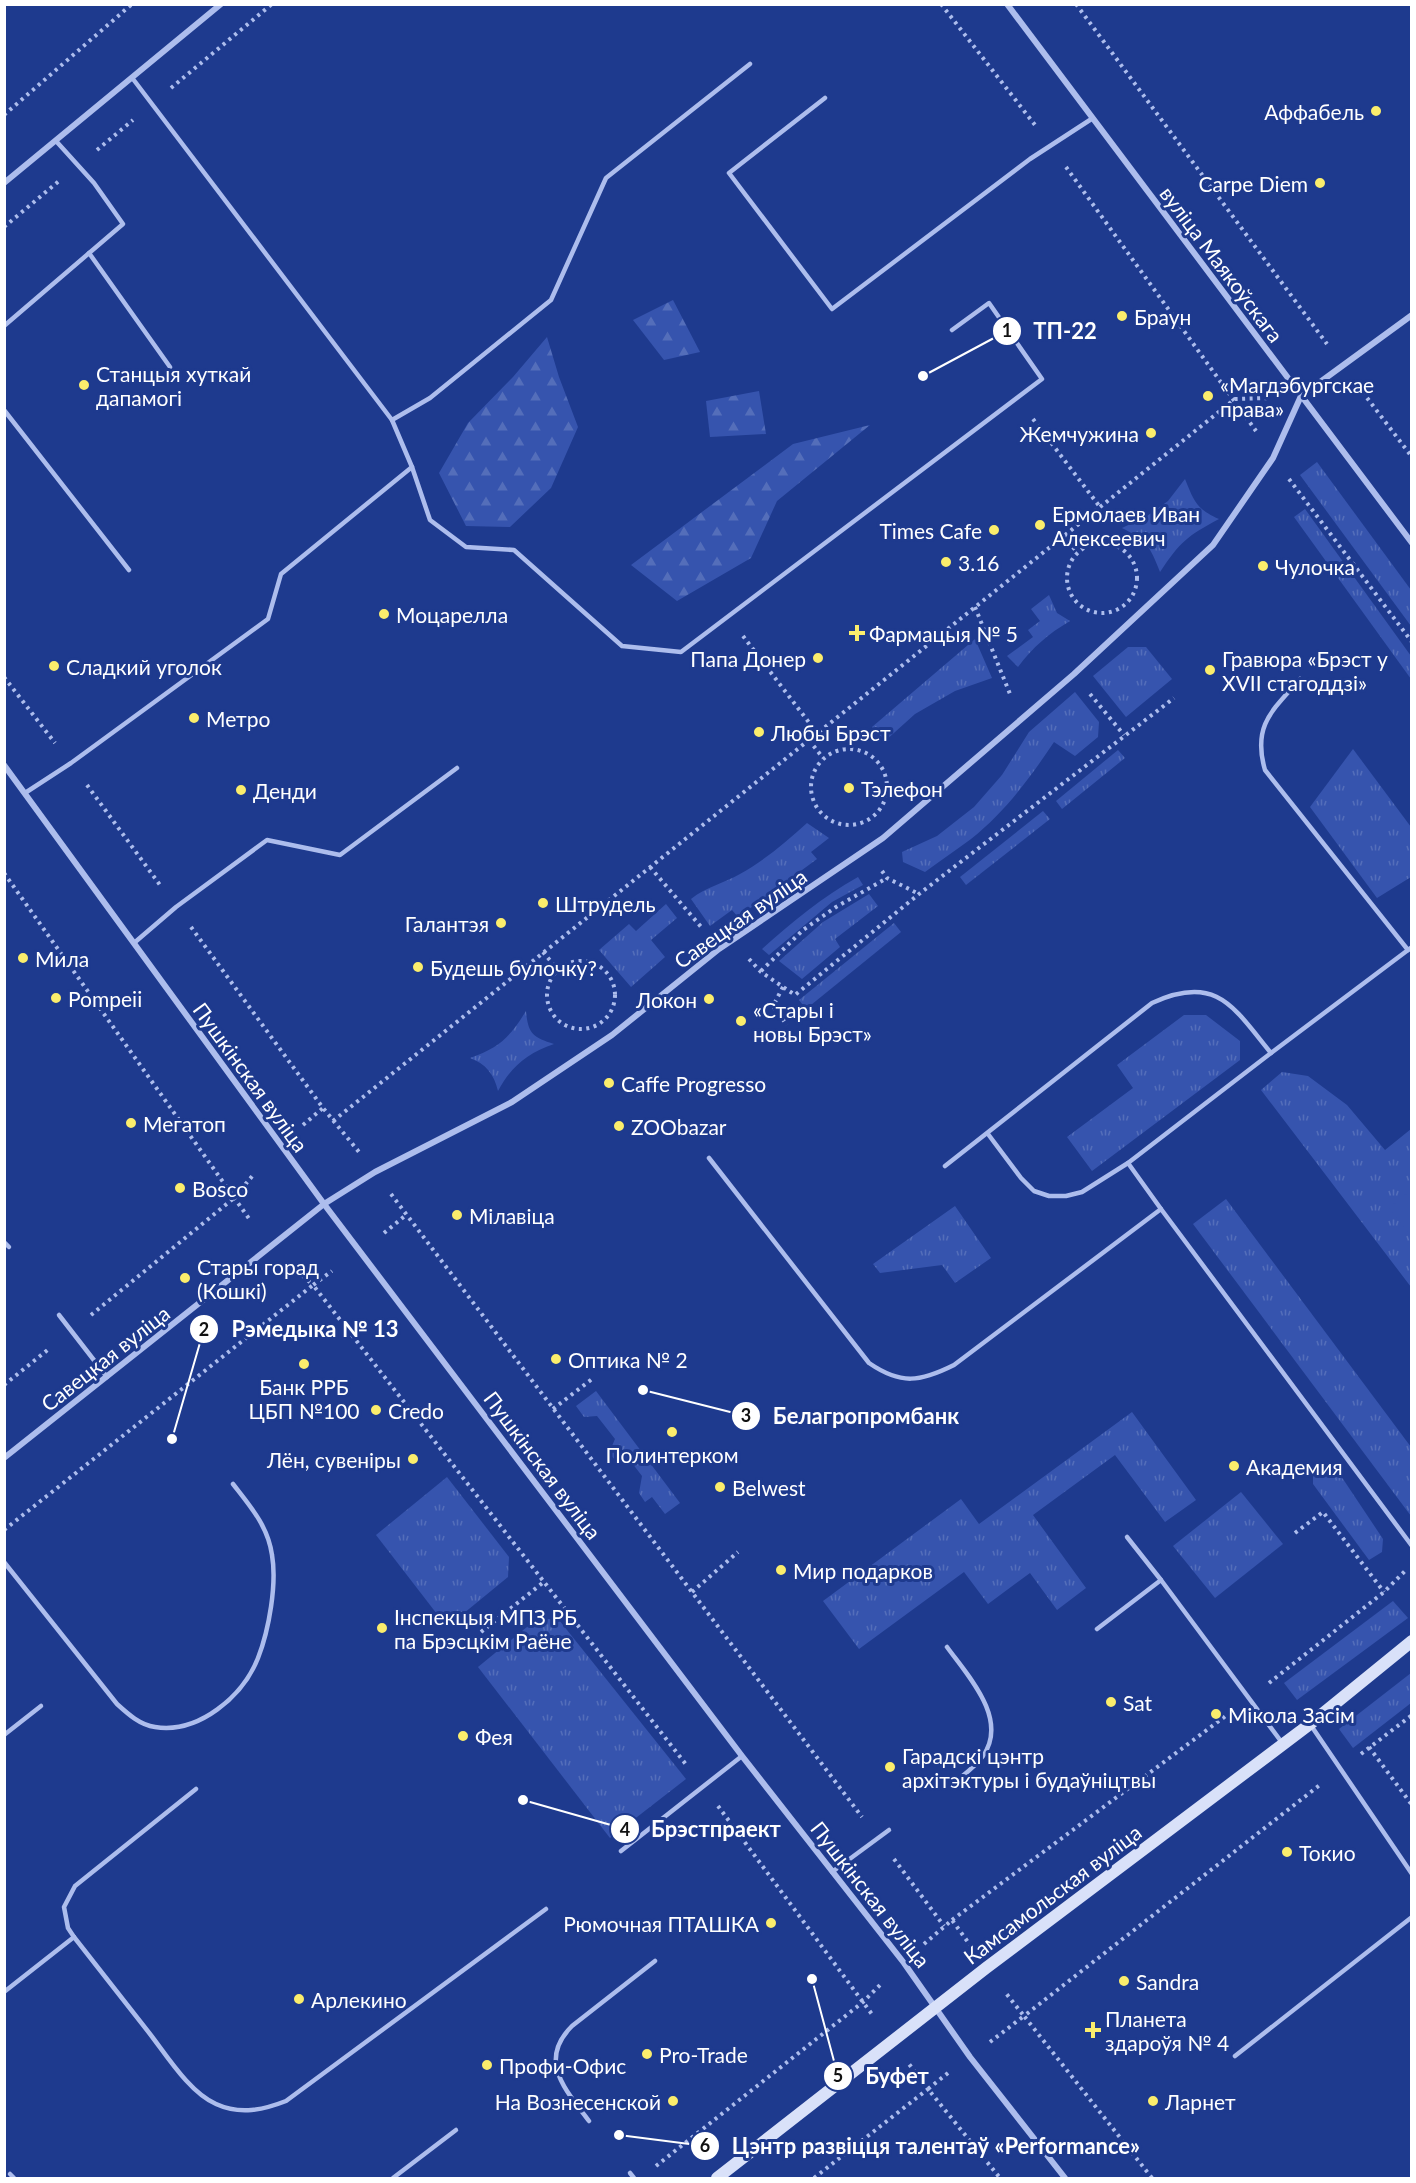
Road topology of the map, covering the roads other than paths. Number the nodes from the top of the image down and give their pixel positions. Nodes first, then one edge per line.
1 (221, 4) edge
2 (1007, 4) edge
3 (750, 64) dead end
4 (133, 79) junction
5 (825, 98) dead end
6 (1093, 118) junction
7 (56, 141) junction
8 (4, 183) edge
9 (89, 254) junction
10 (1412, 315) edge
11 (4, 326) edge
12 (952, 330) dead end
13 (170, 367) dead end
14 (1301, 396) junction
15 (4, 410) edge
16 (392, 420) junction
17 (412, 467) junction
18 (1412, 543) edge
19 (129, 570) dead end
20 (1300, 679) dead end
21 (4, 765) edge
22 (457, 768) dead end
23 (25, 793) junction
24 (134, 943) junction
25 (1410, 948) edge
26 (1271, 1053) junction
27 (988, 1134) junction
28 (709, 1158) dead end
29 (1128, 1163) junction
30 (945, 1166) dead end
31 (324, 1204) junction
32 (1161, 1209) junction
33 (4, 1242) edge
34 (9, 1247) dead end
35 (59, 1315) dead end
36 (107, 1377) junction
37 (4, 1458) edge
38 (233, 1484) dead end
39 (1126, 1537) dead end
40 (1412, 1546) edge
41 (4, 1562) edge
42 (1161, 1581) junction
43 (1098, 1629) dead end
44 (1412, 1641) edge
45 (947, 1647) dead end
46 (41, 1706) dead end
47 (1310, 1724) junction
48 (4, 1735) edge
49 (1283, 1744) junction
50 (742, 1756) junction
51 (955, 1782) dead end
52 (196, 1789) dead end
53 (889, 1830) dead end
54 (621, 1851) dead end
55 (832, 1872) junction
56 (1412, 1874) edge
57 (546, 1909) dead end
58 (1412, 1917) edge
59 (74, 1937) junction
60 (655, 1961) dead end
61 (4, 1992) edge
62 (936, 2008) junction
63 (1235, 2056) dead end
64 (589, 2121) dead end
65 (456, 2130) dead end
66 (630, 2173) dead end
67 (393, 2178) edge
68 (634, 2178) edge
69 (717, 2178) edge
70 (1065, 2178) edge

1 - 4 street
2 - 6 street, вуліца Маякоўскага
3 - 16 lane
4 - 7 street
4 - 16 lane
5 - 6 lane
6 - 14 street, вуліца Маякоўскага
7 - 8 street
7 - 9 lane
9 - 11 lane
9 - 13 lane
10 - 14 street, Савецкая вуліца
12 - 17 lane
14 - 18 street, вуліца Маякоўскага
14 - 31 street, Савецкая вуліца
15 - 19 lane
16 - 17 lane
17 - 23 lane
20 - 25 lane
21 - 23 street, Пушкінская вуліца
22 - 24 lane
23 - 24 street, Пушкінская вуліца
24 - 31 street, Пушкінская вуліца
25 - 26 lane
26 - 27 lane
26 - 29 lane
27 - 29 lane
27 - 30 lane
28 - 32 lane
29 - 32 lane
31 - 36 street, Савецкая вуліца
31 - 50 street, Пушкінская вуліца
32 - 40 lane
33 - 34 lane
35 - 36 lane
36 - 37 street, Савецкая вуліца
38 - 41 lane
39 - 42 lane
42 - 43 lane
42 - 49 lane
44 - 47 main road, Камсамольская вуліца
45 - 51 lane
46 - 48 lane
47 - 49 main road, Камсамольская вуліца
47 - 56 lane
49 - 62 main road, Камсамольская вуліца
50 - 54 lane
50 - 55 street, Пушкінская вуліца
52 - 59 lane
53 - 55 lane
55 - 62 street, Пушкінская вуліца
57 - 59 lane
58 - 63 lane
59 - 61 lane
60 - 64 lane
62 - 69 main road, Камсамольская вуліца
62 - 70 street, Пушкінская вуліца
65 - 67 lane
66 - 68 lane

